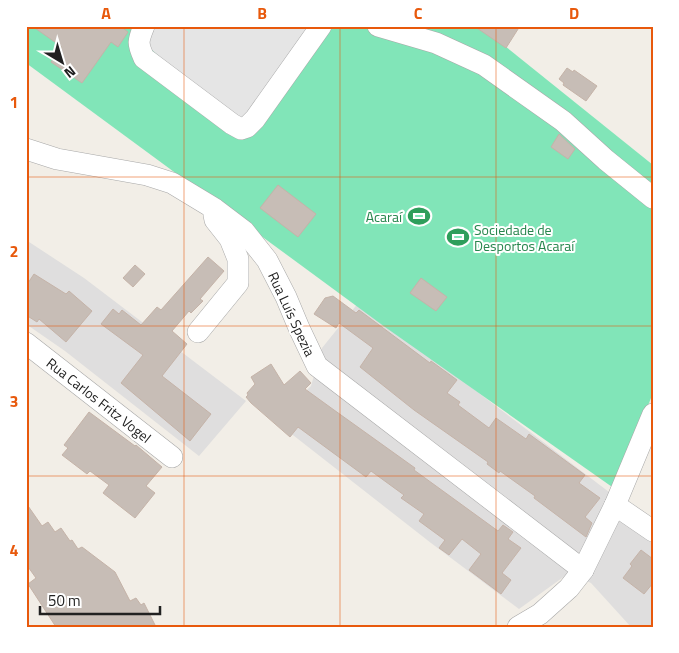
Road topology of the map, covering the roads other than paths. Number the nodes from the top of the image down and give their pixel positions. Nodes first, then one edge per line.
1 (144, 26) edge
2 (321, 26) edge
3 (378, 26) edge
4 (26, 149) edge
5 (653, 198) edge
6 (215, 209) junction
7 (198, 332) dead end
8 (26, 343) edge
9 (653, 414) edge
10 (172, 457) dead end
11 (615, 505) junction
12 (653, 531) edge
13 (583, 570) junction
14 (518, 627) edge

1 - 2 street
3 - 5 street
4 - 6 street, Rua Luís Spezia
6 - 7 street
6 - 13 street, Rua Luís Spezia
8 - 10 street, Rua Carlos Fritz Vogel
9 - 11 street
11 - 12 street
11 - 13 street
13 - 14 street

